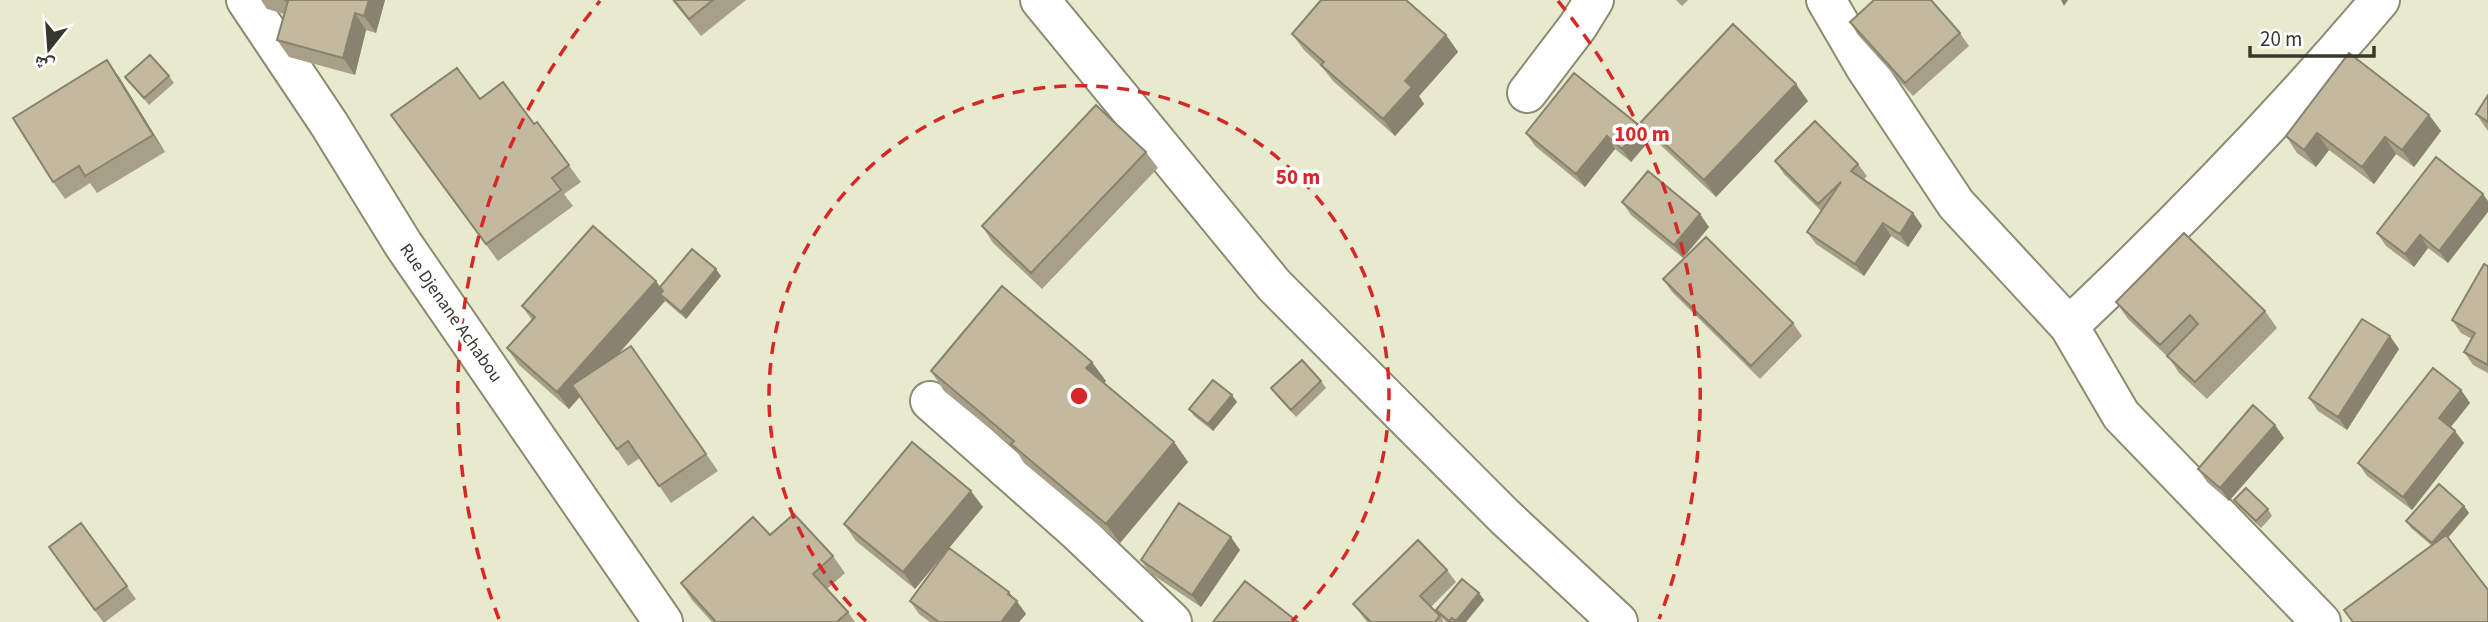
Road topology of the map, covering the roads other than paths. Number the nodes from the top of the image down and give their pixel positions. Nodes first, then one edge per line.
1 (246, 0) edge
2 (1040, 0) edge
3 (1594, 0) edge
4 (1826, 0) edge
5 (2380, 0) edge
6 (1527, 93) dead end
7 (2069, 326) junction
8 (930, 401) edge
9 (663, 622) edge
10 (1172, 622) edge
11 (1618, 622) edge
12 (2320, 622) edge

1 - 9 street, Rue Djenane Achabou
2 - 11 street
3 - 6 street
4 - 7 street
5 - 7 street
7 - 12 street
8 - 10 street

